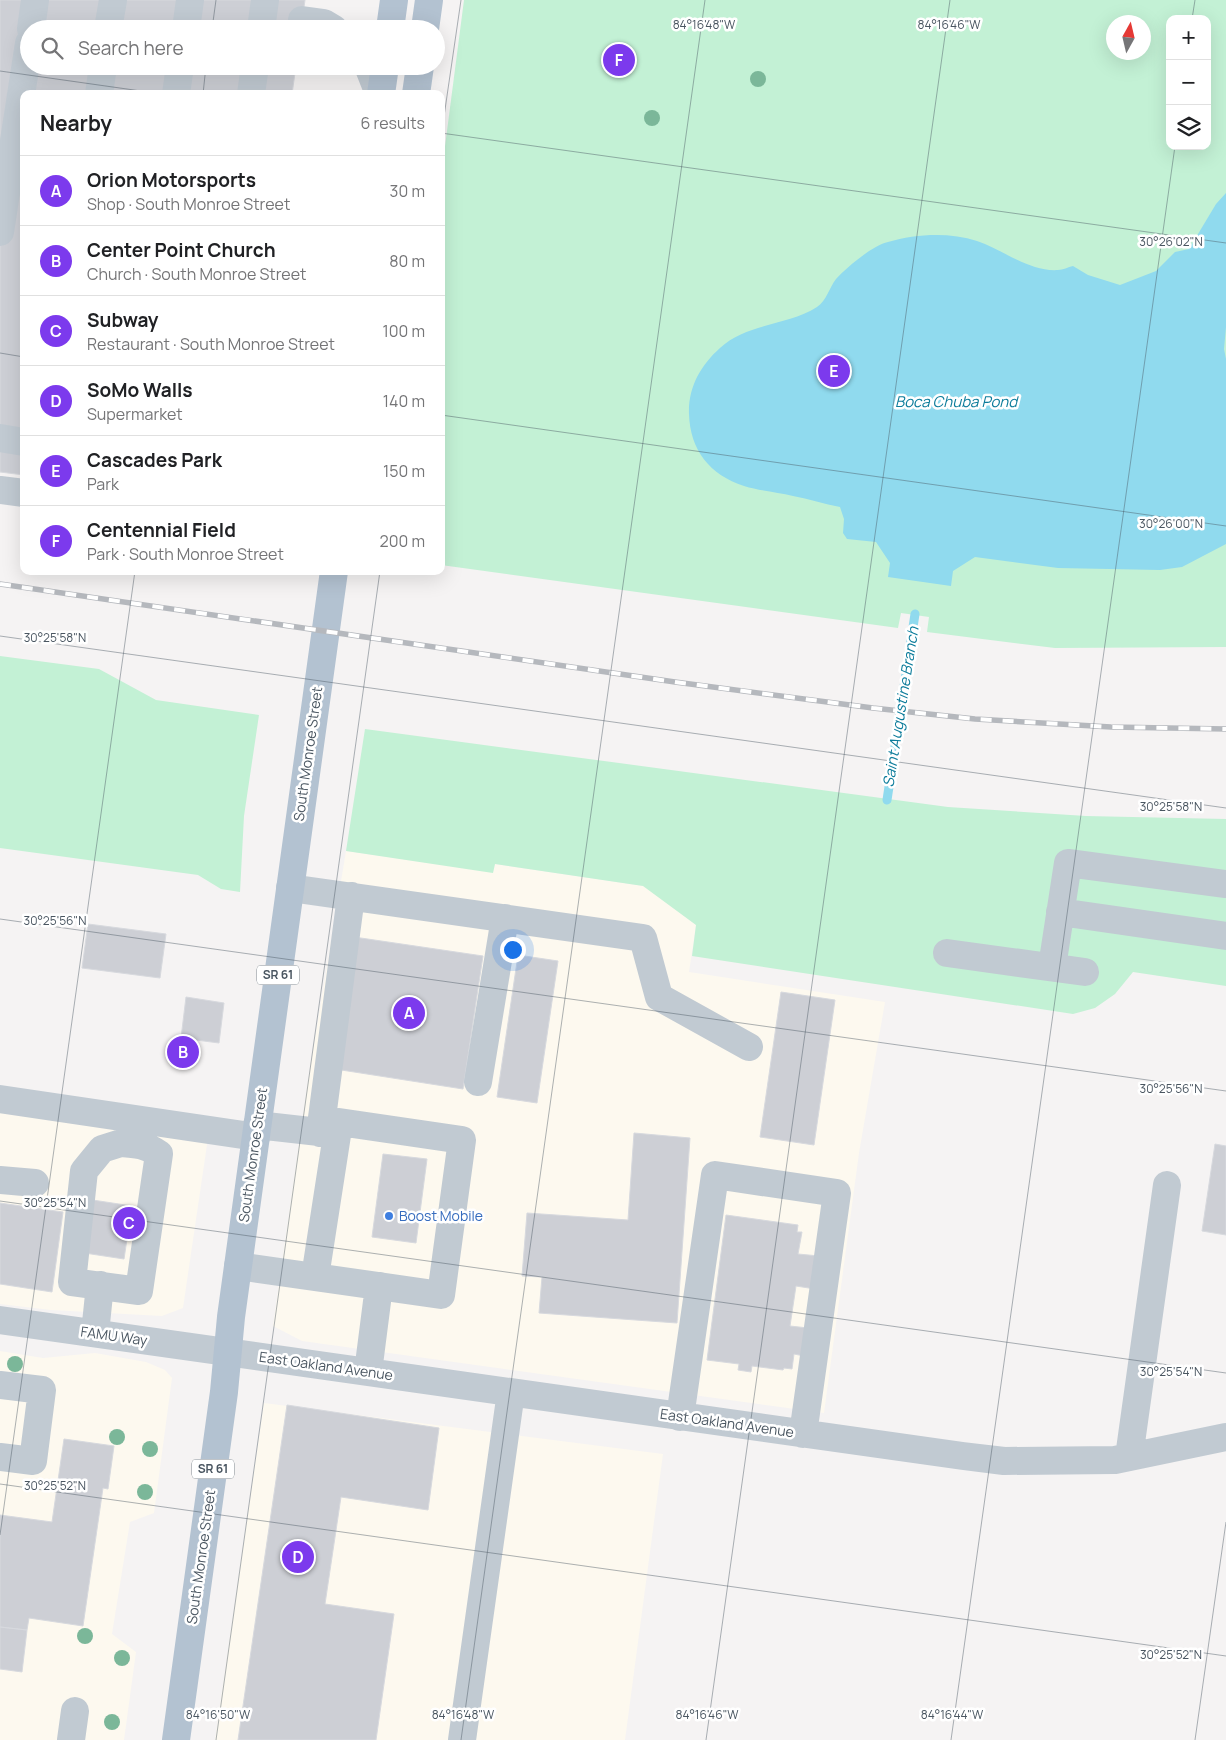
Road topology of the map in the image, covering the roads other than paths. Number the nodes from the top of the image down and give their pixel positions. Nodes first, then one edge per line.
1 (35, 0) edge
2 (113, 0) edge
3 (190, 0) edge
4 (265, 0) edge
5 (394, 0) edge
6 (429, 0) edge
7 (32, 20) edge
8 (110, 20) edge
9 (187, 20) edge
10 (262, 20) edge
11 (391, 20) edge
12 (426, 20) edge
13 (24, 75) edge
14 (102, 75) edge
15 (179, 75) edge
16 (254, 75) edge
17 (372, 75) edge
18 (383, 75) edge
19 (419, 75) edge
20 (22, 90) edge
21 (100, 90) edge
22 (177, 90) edge
23 (252, 90) edge
24 (378, 90) edge
25 (381, 90) edge
26 (417, 90) edge
27 (20, 102) edge
28 (0, 232) edge
29 (0, 438) edge
30 (20, 441) edge
31 (0, 490) edge
32 (20, 492) edge
33 (333, 575) edge
34 (1226, 884) edge
35 (290, 888) junction
36 (351, 896) junction
37 (1060, 912) junction
38 (505, 918) junction
39 (1226, 936) edge
40 (948, 953) dead end
41 (1052, 967) junction
42 (1085, 972) dead end
43 (749, 1047) dead end
44 (478, 1082) dead end
45 (0, 1099) edge
46 (256, 1131) junction
47 (329, 1133) junction
48 (0, 1180) edge
49 (35, 1183) dead end
50 (1167, 1185) dead end
51 (238, 1266) junction
52 (315, 1277) junction
53 (100, 1285) junction
54 (379, 1286) junction
55 (0, 1320) edge
56 (95, 1333) junction
57 (228, 1352) junction
58 (368, 1372) junction
59 (0, 1385) edge
60 (512, 1392) junction
61 (680, 1417) junction
62 (803, 1434) junction
63 (1226, 1437) edge
64 (0, 1457) edge
65 (1129, 1457) junction
66 (75, 1711) dead end
67 (71, 1740) edge
68 (176, 1740) edge
69 (462, 1740) edge

1 - 7 street
2 - 8 street
3 - 9 street
4 - 10 street
5 - 11 main road
6 - 12 main road
13 - 20 street
14 - 21 street
15 - 22 street
16 - 23 street
17 - 24 street
18 - 25 main road
19 - 26 main road
27 - 28 street
29 - 30 street
31 - 32 street
33 - 35 main road, South Monroe Street / SR 61
34 - 37 street
35 - 36 street
35 - 46 main road, South Monroe Street / SR 61
36 - 38 street
36 - 47 street
37 - 39 street
37 - 41 street
38 - 43 street
38 - 44 street
40 - 41 street
41 - 42 street
45 - 46 street
46 - 47 street
46 - 51 main road, South Monroe Street / SR 61
47 - 52 street
47 - 54 street
48 - 49 street
50 - 65 street
51 - 52 street
51 - 57 main road, South Monroe Street / SR 61
52 - 54 street
53 - 53 street
53 - 56 street
54 - 58 street
55 - 56 street, FAMU Way
56 - 57 street, FAMU Way
57 - 58 street, East Oakland Avenue
57 - 68 main road, South Monroe Street / SR 61
58 - 60 street, East Oakland Avenue
59 - 64 street
60 - 61 street, East Oakland Avenue
60 - 69 street
61 - 62 street, East Oakland Avenue
61 - 62 street
62 - 65 street, East Oakland Avenue
63 - 65 street, East Oakland Avenue
66 - 67 street

